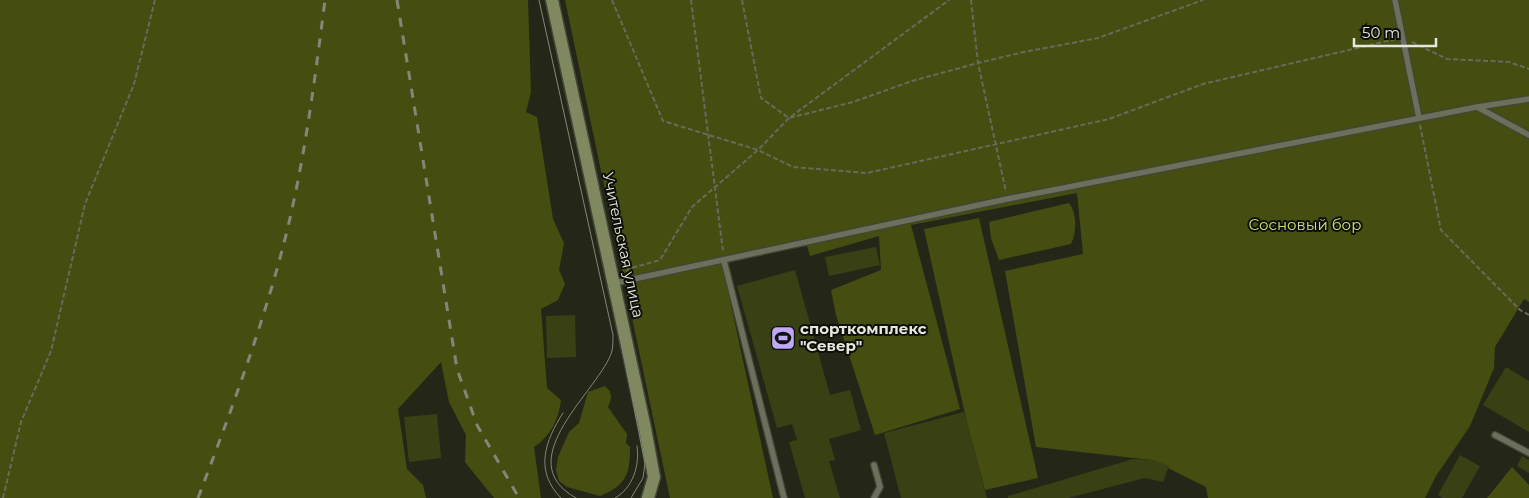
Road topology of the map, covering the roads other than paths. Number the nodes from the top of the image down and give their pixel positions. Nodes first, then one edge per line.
1 (552, 0) edge
2 (1395, 0) edge
3 (1529, 100) edge
4 (1476, 106) junction
5 (1419, 118) junction
6 (1529, 135) edge
7 (724, 261) junction
8 (619, 282) junction
9 (1495, 435) dead end
10 (1529, 453) edge
11 (874, 465) dead end
12 (652, 496) edge
13 (784, 498) edge
14 (874, 498) edge

1 - 8 main road, Учительская улица
2 - 5 lane
3 - 4 lane
4 - 5 lane
4 - 6 lane
5 - 7 lane
7 - 8 lane
7 - 13 lane
8 - 12 main road, Учительская улица
9 - 10 lane
11 - 14 lane

